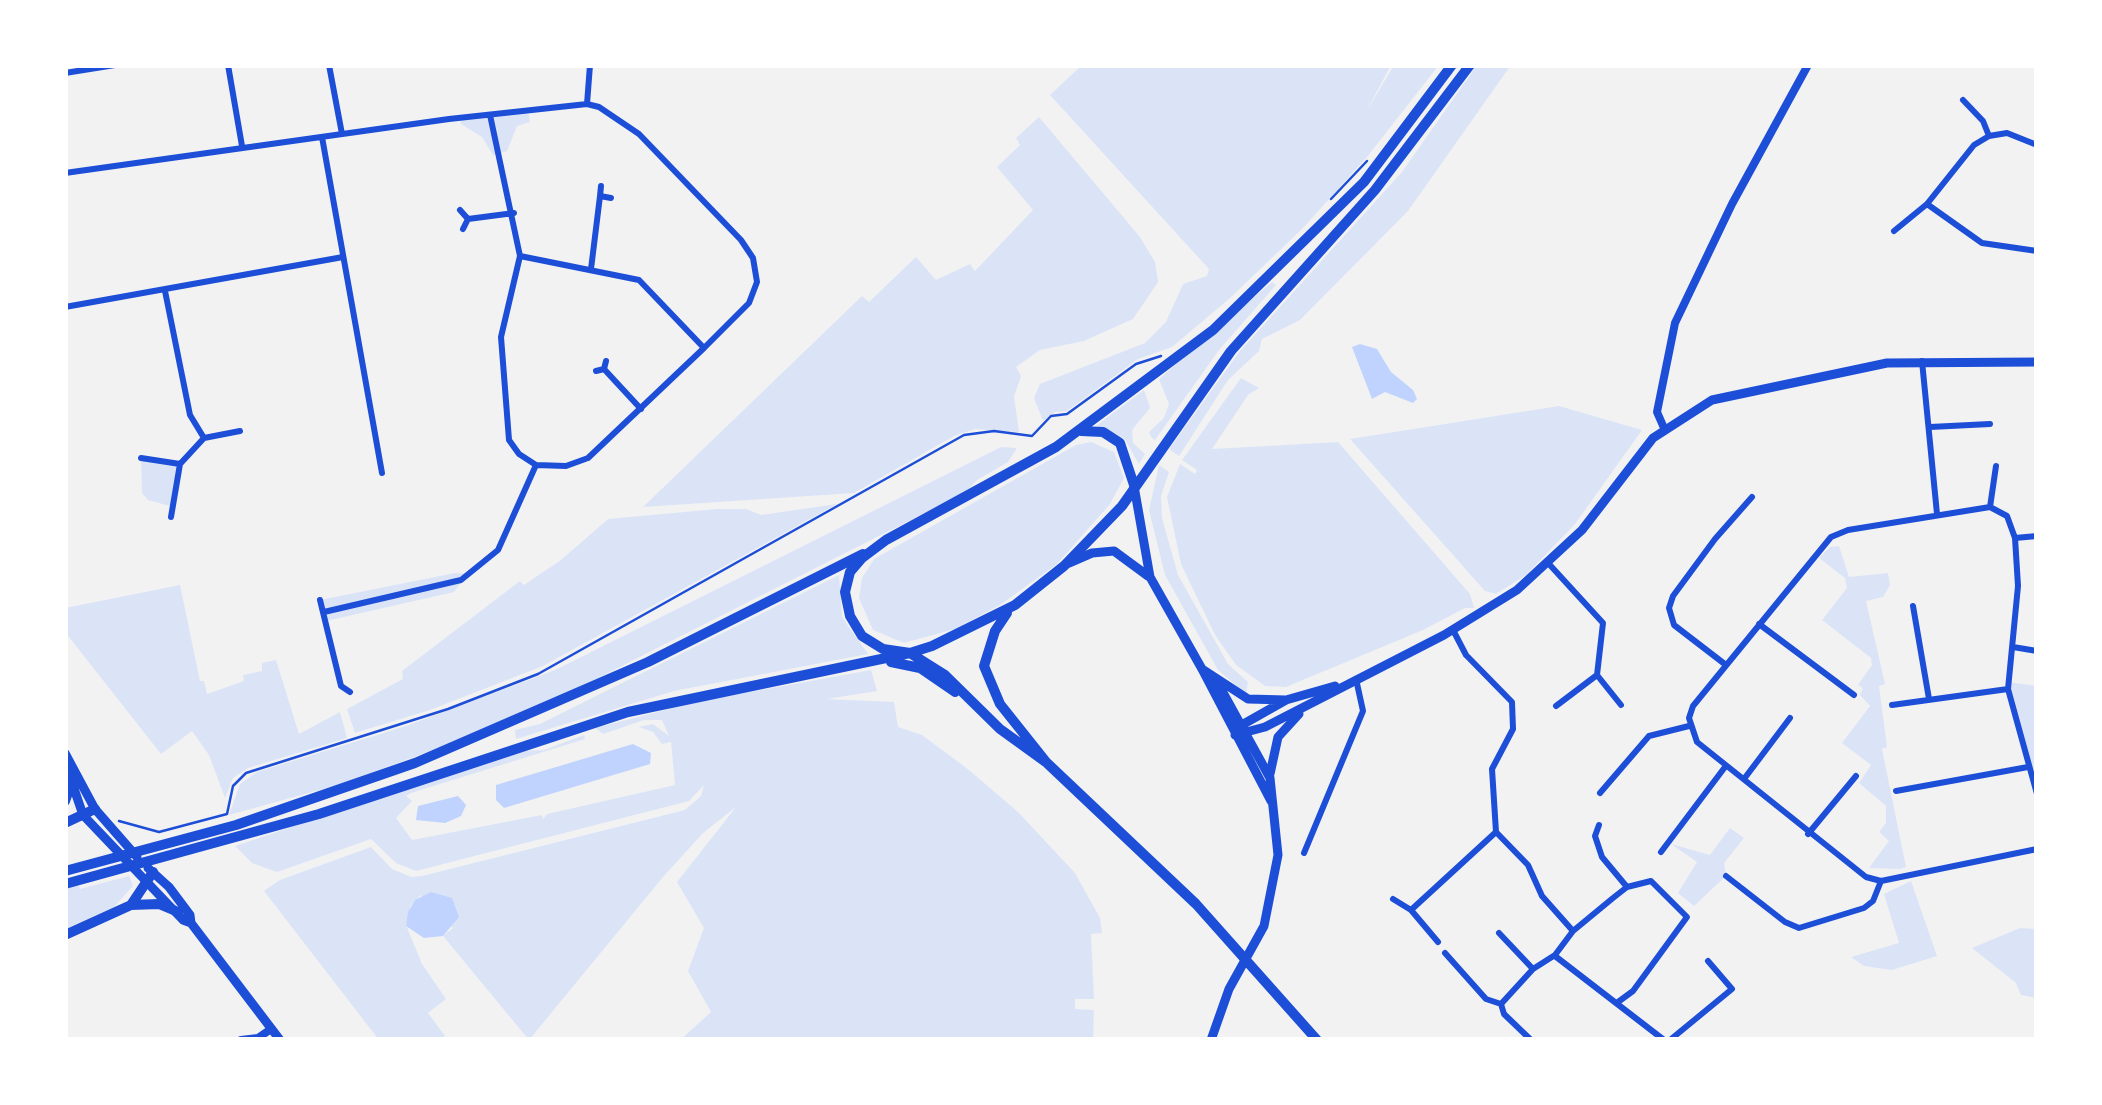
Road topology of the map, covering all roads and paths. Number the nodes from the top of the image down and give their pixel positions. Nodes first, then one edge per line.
1 (115, 65) edge
2 (228, 65) edge
3 (329, 65) edge
4 (590, 65) edge
5 (1452, 65) edge
6 (1470, 65) edge
7 (1808, 65) edge
8 (65, 73) edge
9 (1964, 100) dead end
10 (587, 104) junction
11 (490, 115) junction
12 (342, 134) junction
13 (1989, 136) junction
14 (322, 137) junction
15 (2037, 145) edge
16 (242, 146) junction
17 (1367, 161) dead end
18 (65, 172) edge
19 (600, 186) dead end
20 (600, 196) junction
21 (611, 198) dead end
22 (1328, 203) dead end
23 (1926, 204) junction
24 (460, 210) dead end
25 (514, 213) junction
26 (468, 219) junction
27 (463, 230) dead end
28 (1894, 231) dead end
29 (2037, 251) edge
30 (343, 256) junction
31 (520, 256) junction
32 (592, 270) junction
33 (165, 291) junction
34 (65, 308) edge
35 (704, 348) junction
36 (1167, 354) dead end
37 (1922, 360) junction
38 (2037, 362) edge
39 (602, 367) dead end
40 (641, 409) junction
41 (1990, 424) dead end
42 (1930, 427) junction
43 (1664, 428) junction
44 (240, 431) dead end
45 (1078, 431) junction
46 (204, 438) junction
47 (141, 458) dead end
48 (180, 464) junction
49 (536, 465) junction
50 (1996, 466) dead end
51 (382, 473) dead end
52 (1134, 486) junction
53 (1752, 496) dead end
54 (1990, 507) junction
55 (1937, 514) junction
56 (171, 518) dead end
57 (2037, 536) edge
58 (2015, 538) junction
59 (873, 549) junction
60 (1549, 564) junction
61 (1064, 566) junction
62 (1150, 578) junction
63 (320, 600) dead end
64 (1015, 605) junction
65 (1913, 606) dead end
66 (324, 612) junction
67 (1759, 624) junction
68 (1453, 630) junction
69 (2013, 647) junction
70 (2037, 650) edge
71 (910, 654) junction
72 (876, 661) junction
73 (1726, 666) junction
74 (1202, 668) junction
75 (1597, 674) junction
76 (1215, 678) junction
77 (1352, 681) junction
78 (2008, 689) junction
79 (350, 692) dead end
80 (1854, 695) dead end
81 (1322, 698) junction
82 (1929, 699) junction
83 (1286, 700) junction
84 (972, 704) junction
85 (1621, 704) dead end
86 (1892, 705) dead end
87 (1556, 706) dead end
88 (1790, 718) dead end
89 (1242, 723) junction
90 (1689, 726) junction
91 (1248, 734) junction
92 (1235, 735) junction
93 (65, 754) edge
94 (65, 762) edge
95 (1048, 763) junction
96 (1725, 766) junction
97 (2028, 767) junction
98 (1856, 776) dead end
99 (1270, 778) junction
100 (1744, 779) junction
101 (70, 787) junction
102 (1896, 791) dead end
103 (1600, 793) dead end
104 (2037, 794) edge
105 (65, 801) edge
106 (1272, 803) junction
107 (95, 809) junction
108 (84, 815) junction
109 (116, 822) dead end
110 (65, 824) edge
111 (1599, 825) dead end
112 (1496, 832) junction
113 (1808, 834) junction
114 (2037, 849) edge
115 (1661, 852) dead end
116 (1304, 853) dead end
117 (65, 871) edge
118 (150, 875) junction
119 (1726, 876) dead end
120 (1881, 882) junction
121 (65, 884) edge
122 (1626, 886) junction
123 (1392, 899) dead end
124 (131, 906) junction
125 (1410, 910) junction
126 (178, 912) junction
127 (192, 923) junction
128 (1573, 930) junction
129 (1499, 933) dead end
130 (65, 936) edge
131 (1438, 942) dead end
132 (1445, 953) dead end
133 (1555, 955) junction
134 (1708, 961) dead end
135 (1533, 969) junction
136 (1618, 1002) junction
137 (1502, 1004) junction
138 (271, 1029) junction
139 (241, 1040) edge
140 (280, 1040) edge
141 (1211, 1040) edge
142 (1317, 1040) edge
143 (1532, 1040) edge
144 (1667, 1040) edge

1 - 8 street
2 - 16 street
3 - 12 street
4 - 10 street
5 - 45 highway
6 - 52 highway
7 - 43 street
9 - 13 street
10 - 11 street
10 - 35 street
11 - 12 street
11 - 25 street
12 - 14 street
13 - 15 street
13 - 23 street
14 - 16 street
14 - 30 street
16 - 18 street
17 - 22 path
19 - 20 street
20 - 21 street
20 - 32 street
23 - 28 street
23 - 29 street
24 - 26 street
25 - 26 street
25 - 31 street
26 - 27 street
30 - 33 street
30 - 51 street
31 - 32 street
31 - 49 street
32 - 35 street
33 - 34 street
33 - 46 street
35 - 40 street
36 - 109 path
37 - 38 main road
37 - 42 street
37 - 43 main road
39 - 40 street
40 - 49 street
41 - 42 street
42 - 55 street
43 - 60 main road
44 - 46 street
45 - 52 highway
45 - 59 highway
46 - 48 street
47 - 48 street
48 - 56 street
49 - 66 street
50 - 54 street
52 - 61 highway
52 - 62 main road
53 - 73 street
54 - 55 street
54 - 58 street
55 - 67 street
57 - 58 street
58 - 69 street
59 - 71 highway
59 - 117 highway
60 - 68 main road
60 - 75 street
61 - 62 main road
61 - 64 highway
62 - 74 main road
63 - 66 street
64 - 71 highway
64 - 95 highway
65 - 82 street
66 - 79 street
67 - 73 street
67 - 80 street
68 - 77 main road
68 - 112 street
69 - 70 street
69 - 78 street
71 - 72 highway
71 - 84 highway
72 - 84 highway
72 - 121 highway
73 - 90 street
74 - 76 main road
74 - 92 main road
75 - 85 street
75 - 87 street
76 - 83 main road
76 - 89 main road
77 - 81 main road
77 - 83 main road
77 - 116 street
78 - 82 street
78 - 97 street
81 - 91 main road
81 - 99 main road
82 - 86 street
83 - 89 main road
84 - 95 highway
88 - 100 street
89 - 91 main road
89 - 92 main road
90 - 96 street
90 - 103 street
91 - 92 main road
91 - 99 main road
92 - 106 main road
93 - 107 main road
94 - 101 main road
95 - 142 highway
96 - 100 street
96 - 115 street
97 - 102 street
97 - 104 street
98 - 113 street
99 - 106 main road
100 - 113 street
101 - 105 highway
101 - 108 main road
106 - 141 main road
107 - 108 highway
107 - 118 main road
108 - 110 highway
108 - 118 main road
111 - 122 street
112 - 125 street
112 - 128 street
113 - 120 street
114 - 120 street
118 - 124 highway
118 - 126 main road
118 - 127 main road
119 - 120 street
122 - 128 street
122 - 136 street
123 - 125 street
124 - 126 highway
124 - 130 highway
125 - 131 street
126 - 127 main road
127 - 138 main road
128 - 133 street
129 - 135 street
132 - 137 street
133 - 135 street
133 - 136 street
134 - 144 street
135 - 137 street
136 - 144 street
137 - 143 street
138 - 139 street
138 - 140 main road

